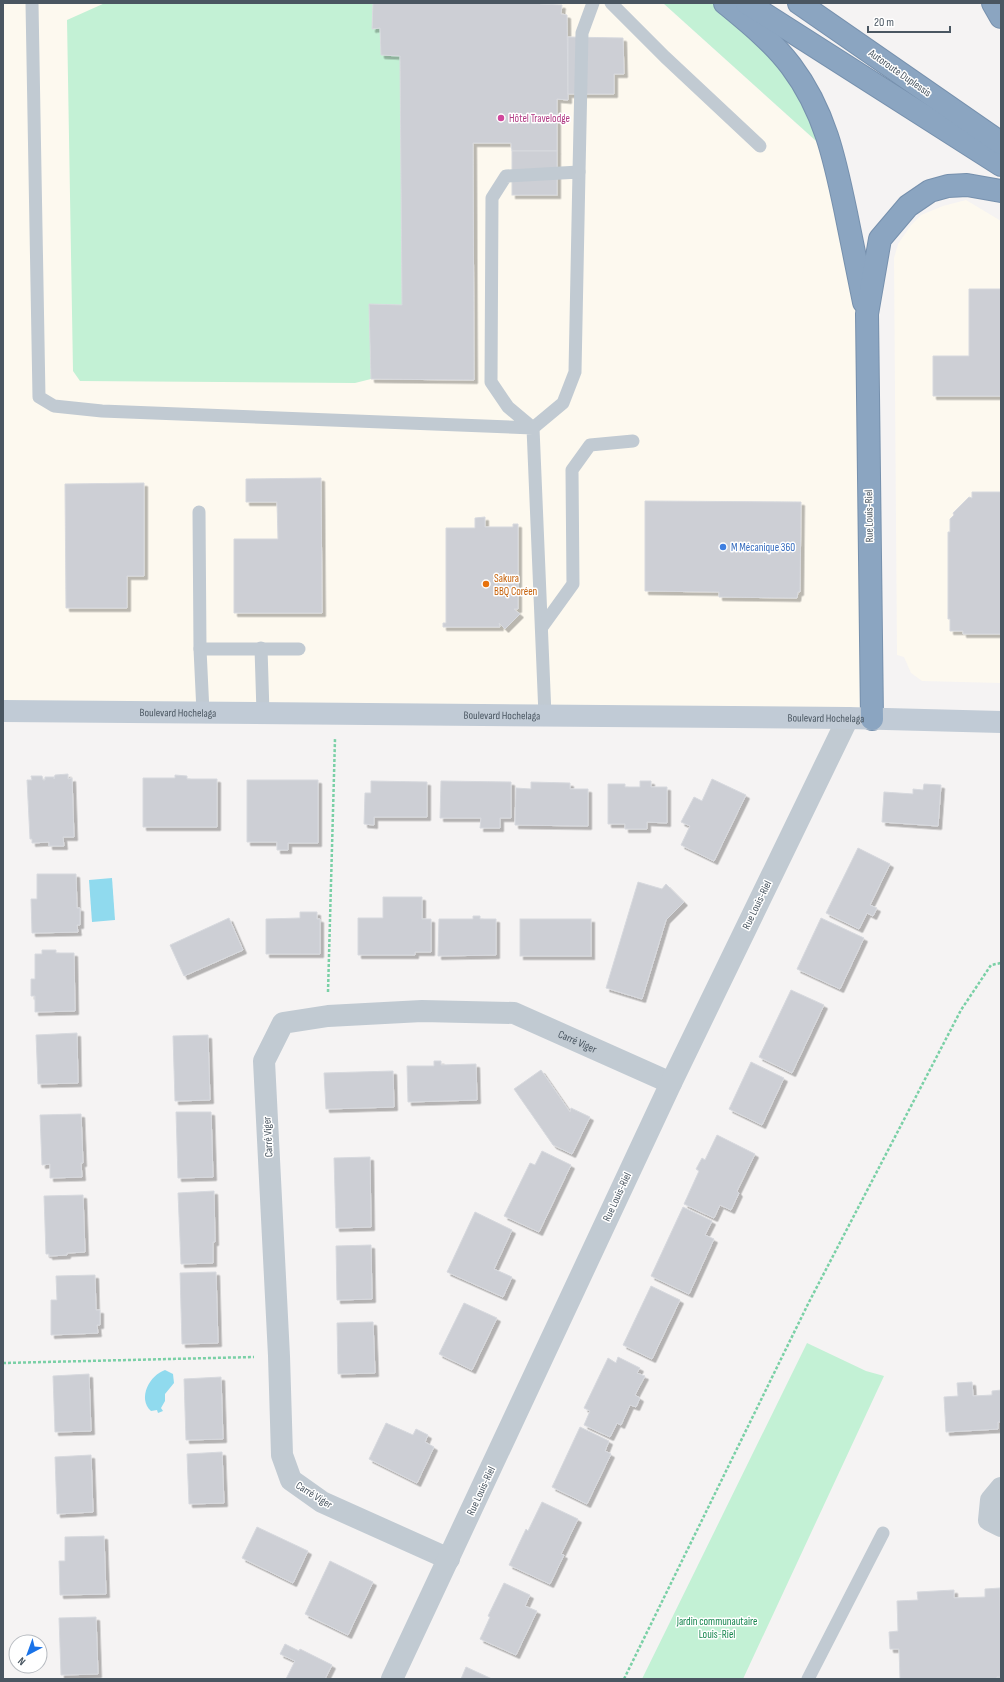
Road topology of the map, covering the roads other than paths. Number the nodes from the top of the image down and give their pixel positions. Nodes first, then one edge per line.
1 (32, 3) edge
2 (593, 3) edge
3 (611, 3) edge
4 (726, 3) edge
5 (747, 3) edge
6 (799, 3) edge
7 (993, 3) edge
8 (1001, 17) edge
9 (1001, 143) edge
10 (760, 146) dead end
11 (1001, 166) edge
12 (579, 172) junction
13 (1001, 191) edge
14 (867, 314) junction
15 (533, 428) junction
16 (633, 441) dead end
17 (199, 512) dead end
18 (542, 627) junction
19 (261, 648) junction
20 (200, 649) junction
21 (299, 649) dead end
22 (3, 710) edge
23 (203, 712) junction
24 (263, 713) junction
25 (545, 715) junction
26 (848, 718) junction
27 (872, 719) junction
28 (1001, 722) edge
29 (671, 1083) junction
30 (1001, 1488) edge
31 (1001, 1526) edge
32 (883, 1534) dead end
33 (449, 1560) junction
34 (392, 1679) edge
35 (808, 1679) edge

1 - 15 lane
2 - 12 lane
3 - 10 lane
4 - 14 highway
5 - 11 highway
6 - 9 highway, Autoroute Duplessis
7 - 8 highway
12 - 15 lane
12 - 15 lane
13 - 14 highway
14 - 27 highway, Rue Louis-Riel
15 - 18 lane
16 - 18 lane
17 - 20 lane
18 - 25 lane
19 - 20 lane
19 - 21 lane
19 - 24 lane
20 - 23 lane
22 - 23 main road, Boulevard Hochelaga
23 - 24 main road, Boulevard Hochelaga
24 - 25 main road, Boulevard Hochelaga
25 - 26 main road, Boulevard Hochelaga
26 - 27 main road, Boulevard Hochelaga
26 - 29 street, Rue Louis-Riel
27 - 28 main road, Boulevard Hochelaga
29 - 33 street, Rue Louis-Riel
29 - 33 street, Carré Viger
30 - 31 street
32 - 35 lane
33 - 34 street, Rue Louis-Riel

